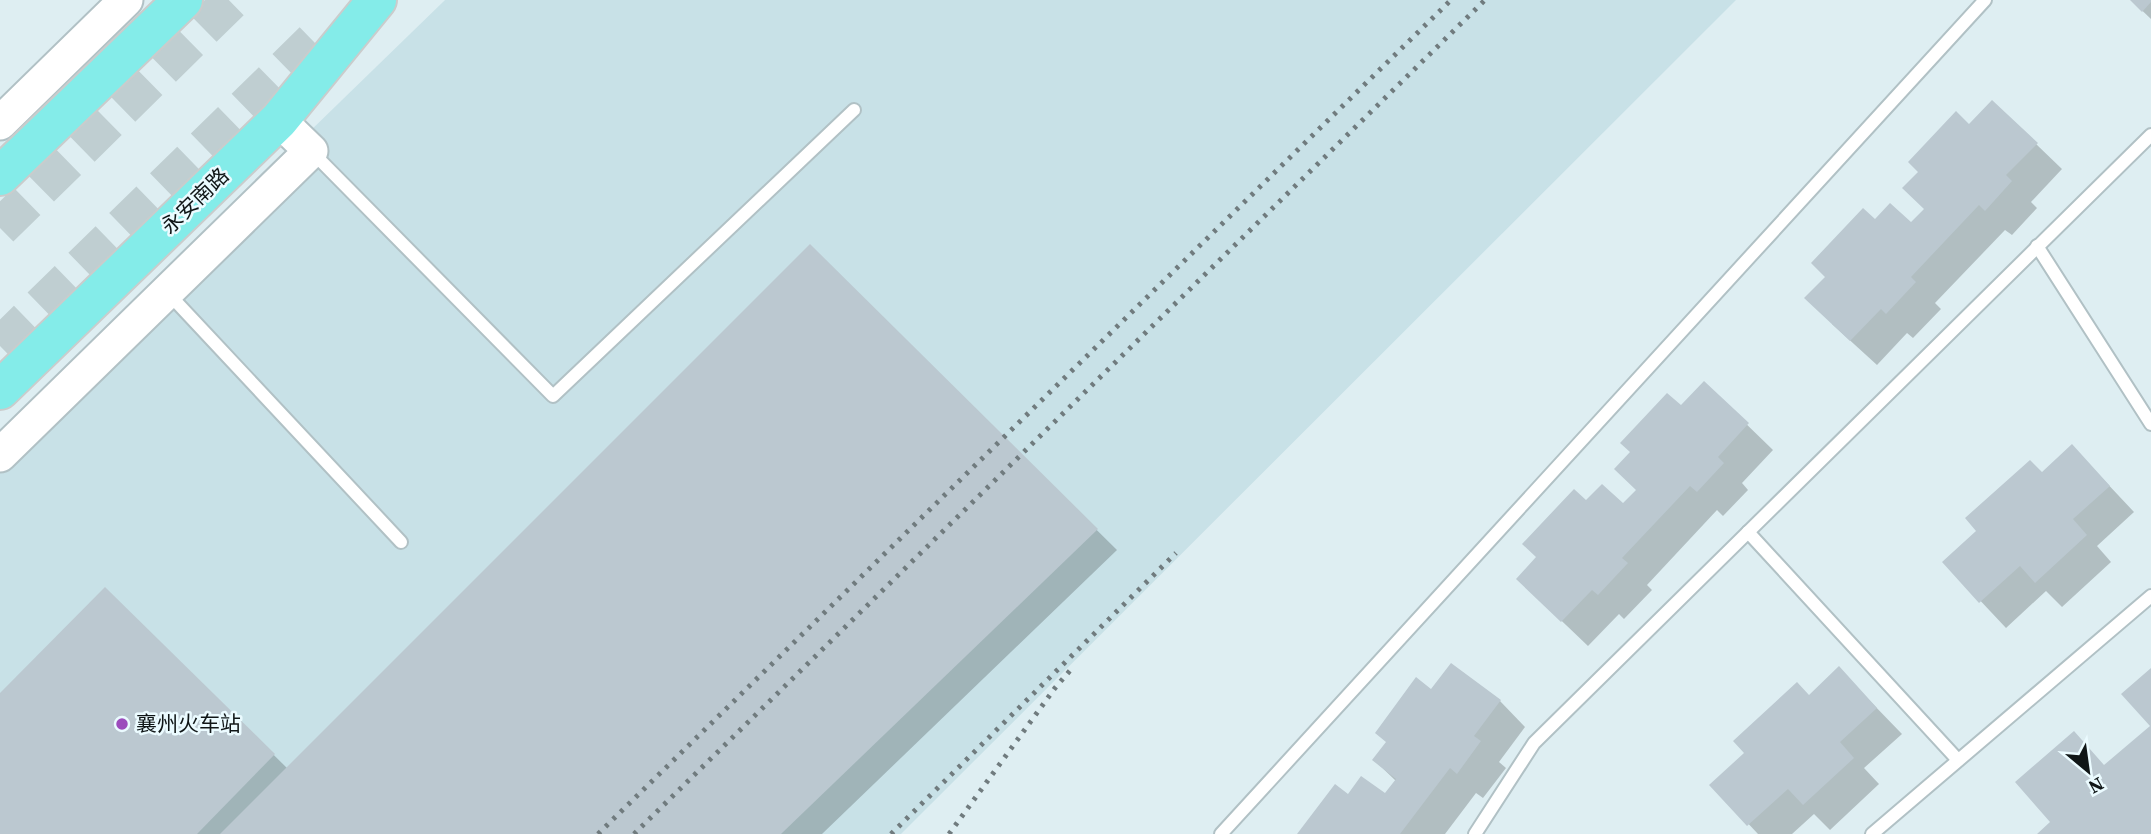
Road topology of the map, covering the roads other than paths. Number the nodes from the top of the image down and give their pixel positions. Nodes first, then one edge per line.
1 (126, 0) edge
2 (183, 0) edge
3 (355, 0) edge
4 (377, 0) edge
5 (1985, 0) edge
6 (317, 37) tunnel mouth
7 (854, 110) dead end
8 (279, 120) junction
9 (0, 123) edge
10 (2151, 135) edge
11 (311, 151) junction
12 (0, 176) edge
13 (2037, 246) junction
14 (166, 292) junction
15 (0, 390) edge
16 (2151, 424) edge
17 (0, 455) edge
18 (1748, 532) junction
19 (401, 542) dead end
20 (2151, 596) edge
21 (1958, 761) junction
22 (1221, 834) edge
23 (1475, 834) edge
24 (1871, 834) edge

1 - 9 street
2 - 12 main road
3 - 6 main road
4 - 8 main road, 永安南路
5 - 22 lane
7 - 11 lane
8 - 11 street
8 - 15 main road, 永安南路
10 - 13 lane
11 - 14 street
13 - 16 lane
13 - 18 lane
14 - 17 street
14 - 19 lane
18 - 21 lane
18 - 23 lane
20 - 21 lane
21 - 24 lane

